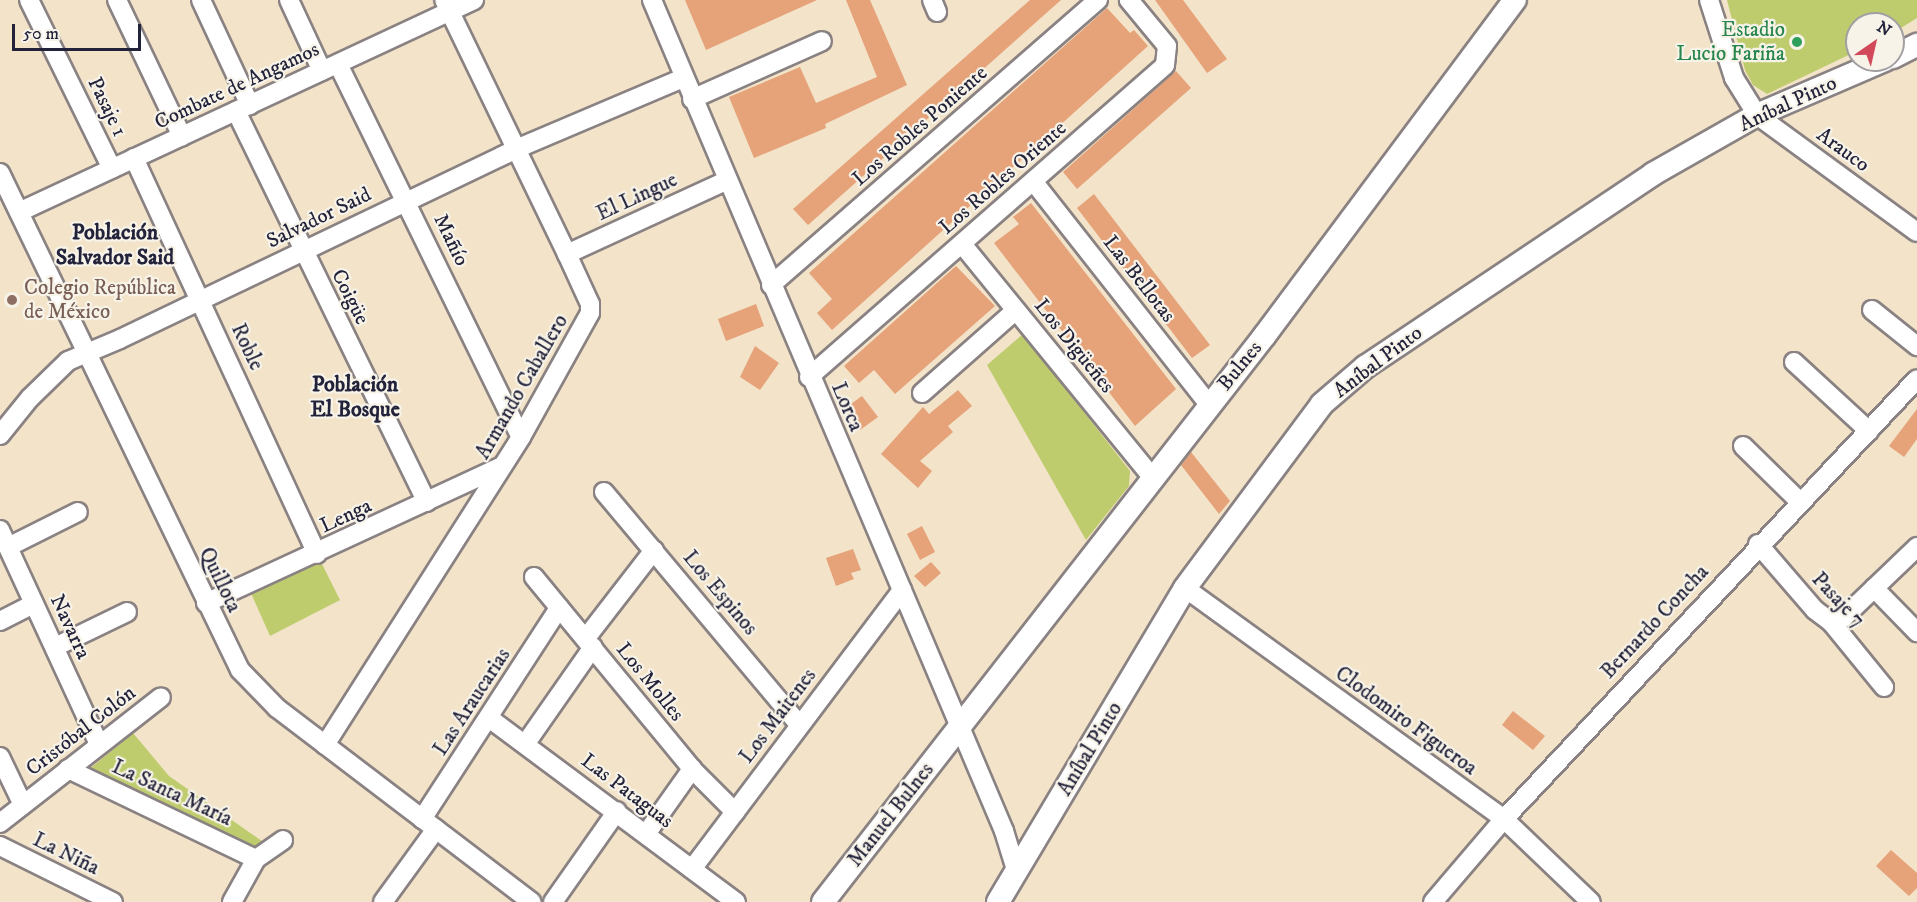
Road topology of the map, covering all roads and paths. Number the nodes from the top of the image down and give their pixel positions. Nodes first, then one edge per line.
1 (29, 0) edge
2 (117, 0) edge
3 (201, 0) edge
4 (289, 0) edge
5 (474, 0) edge
6 (652, 0) edge
7 (1098, 0) edge
8 (1129, 0) edge
9 (1515, 0) edge
10 (1709, 0) edge
11 (447, 6) edge
12 (822, 40) dead end
13 (330, 67) junction
14 (1858, 72) edge
15 (683, 78) junction
16 (692, 99) junction
17 (243, 108) junction
18 (1757, 115) junction
19 (182, 136) junction
20 (516, 149) junction
21 (134, 158) junction
22 (112, 169) junction
23 (0, 173) edge
24 (726, 181) junction
25 (1033, 181) junction
26 (407, 200) junction
27 (19, 212) junction
28 (1917, 232) edge
29 (962, 244) junction
30 (302, 252) junction
31 (567, 254) junction
32 (771, 285) junction
33 (201, 301) junction
34 (1016, 310) junction
35 (1872, 310) dead end
36 (1917, 346) edge
37 (87, 351) junction
38 (1794, 362) dead end
39 (809, 376) junction
40 (1917, 378) edge
41 (922, 393) dead end
42 (1209, 405) junction
43 (1869, 431) junction
44 (0, 435) edge
45 (521, 436) junction
46 (1743, 446) dead end
47 (504, 465) junction
48 (1152, 477) junction
49 (604, 492) dead end
50 (427, 502) junction
51 (1801, 503) junction
52 (78, 512) dead end
53 (0, 530) edge
54 (1758, 544) junction
55 (8, 547) junction
56 (1917, 547) edge
57 (654, 550) junction
58 (317, 554) junction
59 (534, 577) dead end
60 (1185, 588) junction
61 (1874, 588) junction
62 (902, 590) junction
63 (206, 603) junction
64 (34, 604) junction
65 (559, 608) junction
66 (127, 612) dead end
67 (0, 621) edge
68 (1831, 622) junction
69 (1917, 632) edge
70 (589, 643) junction
71 (55, 647) junction
72 (1884, 687) dead end
73 (161, 697) dead end
74 (489, 718) junction
75 (799, 724) junction
76 (959, 728) junction
77 (526, 743) junction
78 (99, 744) junction
79 (325, 745) junction
80 (0, 757) edge
81 (68, 769) junction
82 (692, 769) junction
83 (23, 805) junction
84 (617, 811) junction
85 (735, 812) junction
86 (1504, 819) junction
87 (0, 823) edge
88 (429, 824) junction
89 (1004, 831) junction
90 (646, 834) junction
91 (1037, 838) junction
92 (283, 840) dead end
93 (0, 846) edge
94 (256, 859) junction
95 (692, 869) junction
96 (1017, 873) junction
97 (527, 901) edge
98 (113, 902) edge
99 (232, 902) edge
100 (383, 902) edge
101 (553, 902) edge
102 (736, 902) edge
103 (823, 902) edge
104 (998, 902) edge
105 (1433, 902) edge
106 (1591, 902) edge

1 - 22 street, Pasaje 1
2 - 19 street
3 - 17 street, Coigüe
4 - 13 street, Mañío
5 - 11 street, Combate de Angamos
6 - 15 street, Lorca
7 - 32 street, Los Robles Poniente
8 - 25 street, Los Robles Oriente
9 - 42 street, Bulnes
10 - 18 street, Arauco
11 - 13 street, Combate de Angamos
11 - 20 street, Armando Caballero
12 - 16 street
13 - 17 street, Combate de Angamos
13 - 26 street, Mañío
14 - 18 street, Aníbal Pinto
15 - 16 street, Lorca
15 - 20 street, Salvador Said
16 - 24 street, Lorca
17 - 19 street, Combate de Angamos
17 - 30 street, Coigüe
18 - 28 street, Arauco
18 - 60 street, Aníbal Pinto
19 - 21 street, Combate de Angamos
20 - 26 street, Salvador Said
20 - 31 street, Armando Caballero
21 - 22 street, Combate de Angamos
21 - 33 street, Roble
22 - 27 street, Combate de Angamos
23 - 27 street, Quillota
24 - 31 street, El Lingue
24 - 32 street, Lorca
25 - 29 street, Los Robles Oriente
25 - 42 street, Las Bellotas
26 - 30 street, Salvador Said
26 - 45 street, Mañío
27 - 37 street, Quillota
29 - 34 street, Los Digüeñes
29 - 39 street, Los Robles Oriente
30 - 33 street, Salvador Said
30 - 50 street, Coigüe
31 - 45 street, Armando Caballero
32 - 39 street, Lorca
33 - 37 street, Salvador Said
33 - 58 street, Roble
34 - 41 street
34 - 48 street, Los Digüeñes
35 - 36 street
37 - 44 street, Salvador Said
37 - 63 street, Quillota
38 - 43 street
39 - 62 street, Lorca
40 - 43 street, Bernardo Concha
42 - 48 street, Bulnes
43 - 51 street, Bernardo Concha
45 - 47 street, Armando Caballero
46 - 51 street
47 - 50 street, Lenga
47 - 79 street, Armando Caballero
48 - 76 street, Bulnes
49 - 57 street, Los Espinos
50 - 58 street, Lenga
51 - 54 street, Bernardo Concha
52 - 55 street
53 - 55 street, Navarra
54 - 68 street, Pasaje 7
54 - 86 street, Bernardo Concha
55 - 64 street, Navarra
56 - 61 street
57 - 70 street
57 - 75 street, Los Espinos
58 - 63 street, Lenga
59 - 65 street, Los Molles
60 - 86 street, Clodomiro Figueroa
60 - 91 street, Aníbal Pinto
61 - 68 street
61 - 69 street, Pasaje 7
62 - 75 street, Los Maitenes
62 - 76 street, Lorca
63 - 79 street, Quillota
64 - 67 street
64 - 71 street, Navarra
65 - 70 street, Los Molles
65 - 74 street, Las Araucarias
66 - 71 street
68 - 72 street, Pasaje 7
70 - 77 street
70 - 82 street, Los Molles
71 - 78 street, Navarra
73 - 78 street, Cristóbal Colón
74 - 77 street, Las Pataguas
74 - 88 street, Las Araucarias
75 - 85 street, Los Maitenes
76 - 89 street, Lorca
76 - 103 street, Manuel Bulnes
77 - 84 street, Las Pataguas
78 - 81 street, Cristóbal Colón
79 - 88 street, Quillota
80 - 83 street
81 - 83 street, Cristóbal Colón
81 - 94 street, La Santa María
82 - 85 street, Los Molles
82 - 90 street
83 - 87 street, Cristóbal Colón
84 - 90 street, Las Pataguas
84 - 101 street
85 - 95 street, Los Maitenes
86 - 105 street, Bernardo Concha
86 - 106 street, Clodomiro Figueroa
88 - 97 street, Quillota
88 - 100 street, Las Araucarias
89 - 91 street
89 - 96 street, Lorca
90 - 95 street, Las Pataguas
91 - 96 street, Aníbal Pinto
92 - 94 street
93 - 98 street, La Niña
94 - 99 street
95 - 102 street, Las Pataguas
96 - 104 street, Aníbal Pinto

